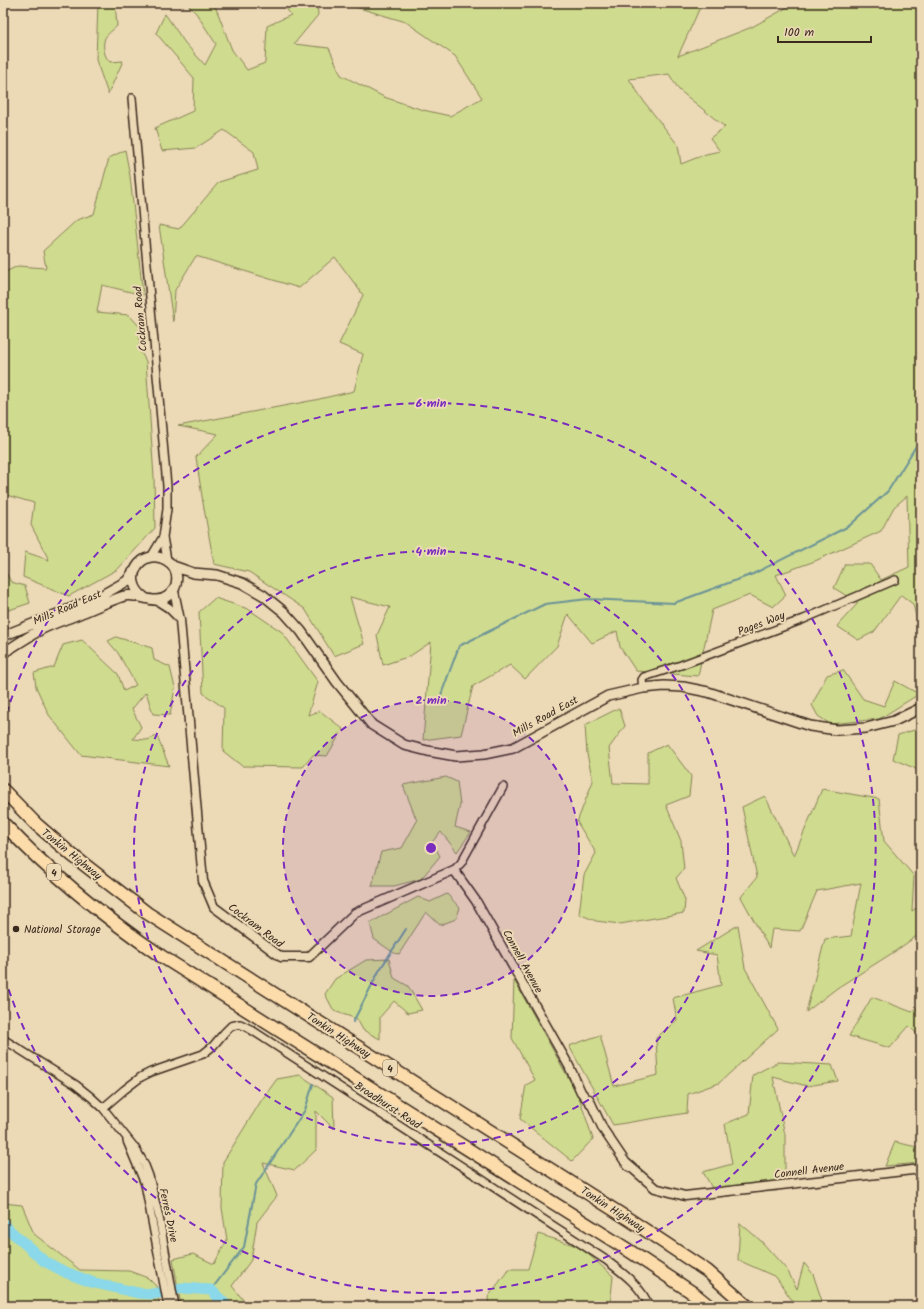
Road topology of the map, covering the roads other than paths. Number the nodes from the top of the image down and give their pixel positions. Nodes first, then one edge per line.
1 (132, 98) dead end
2 (163, 537) junction
3 (151, 557) junction
4 (170, 563) junction
5 (136, 568) junction
6 (193, 573) junction
7 (895, 580) dead end
8 (175, 589) junction
9 (145, 598) junction
10 (158, 601) junction
11 (180, 620) junction
12 (3, 636) edge
13 (3, 653) edge
14 (643, 688) junction
15 (921, 708) edge
16 (503, 788) dead end
17 (3, 790) edge
18 (3, 823) edge
19 (454, 870) junction
20 (3, 1039) edge
21 (104, 1108) junction
22 (921, 1168) edge
23 (155, 1218) junction
24 (168, 1306) edge
25 (175, 1306) edge
26 (650, 1306) edge
27 (709, 1306) edge
28 (746, 1306) edge

1 - 2 street, Cockram Road
2 - 3 street, Cockram Road
2 - 4 street, Cockram Road
3 - 4 main road
3 - 5 main road
4 - 6 main road, Mills Road East
4 - 8 main road
5 - 9 main road
5 - 12 main road, Mills Road East
6 - 8 main road
6 - 14 main road, Mills Road East
7 - 14 street, Pages Way
8 - 10 main road
8 - 11 street, Cockram Road
9 - 10 main road
9 - 13 main road, Mills Road East
10 - 11 street
11 - 19 street, Cockram Road
14 - 15 main road, Mills Road East
16 - 19 street, Cockram Road
17 - 28 highway, Tonkin Highway / 4
18 - 27 highway, 4
19 - 22 street, Connell Avenue
20 - 21 street, Ferres Drive
21 - 23 street, Ferres Drive
21 - 26 street, Broadhurst Road
23 - 24 street, Ferres Drive
23 - 25 street, Ferres Drive

